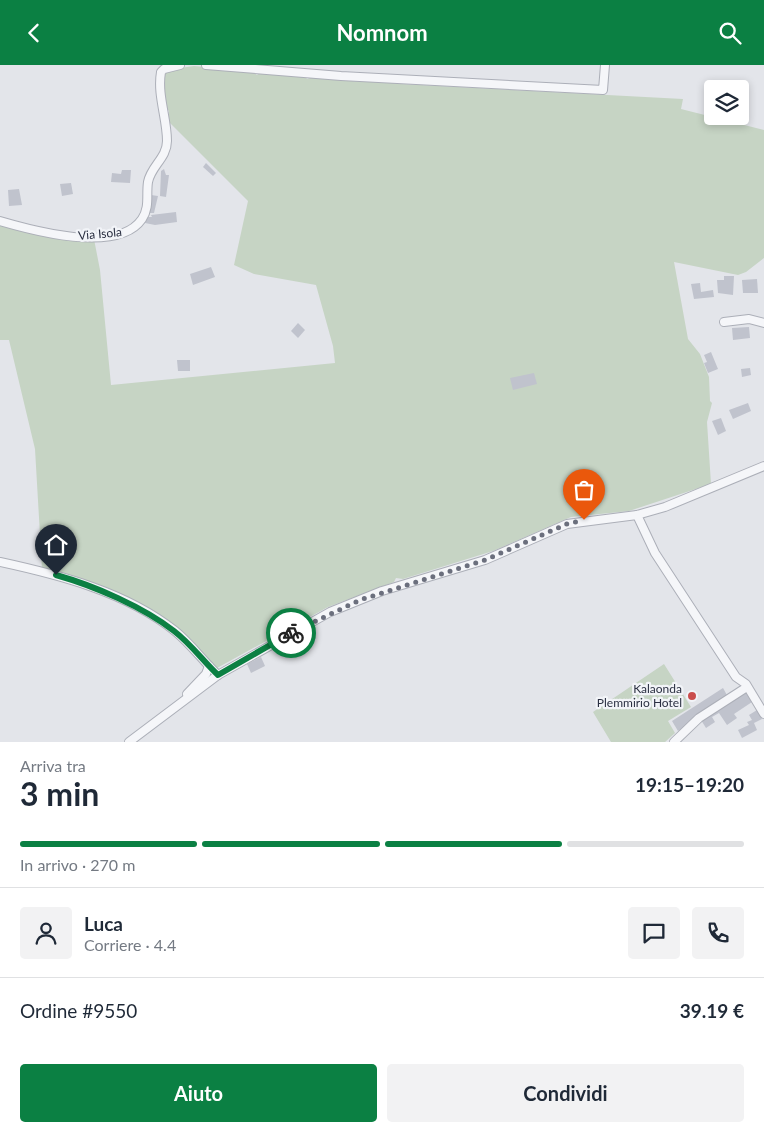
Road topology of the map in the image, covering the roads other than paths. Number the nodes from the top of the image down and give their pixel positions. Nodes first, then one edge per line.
1 (180, 65) edge
2 (206, 65) edge
3 (605, 65) edge
4 (0, 221) edge
5 (724, 322) dead end
6 (764, 323) edge
7 (764, 466) edge
8 (637, 515) junction
9 (0, 563) edge
10 (209, 667) junction
11 (218, 675) junction
12 (747, 687) junction
13 (174, 708) junction
14 (764, 714) edge
15 (129, 742) edge
16 (674, 742) edge

1 - 4 street, Via Isola
2 - 3 street
5 - 6 street
7 - 8 street
8 - 11 street
8 - 12 street
9 - 10 street
10 - 11 street
10 - 13 street
11 - 13 street
12 - 14 street
12 - 16 street
13 - 15 street

